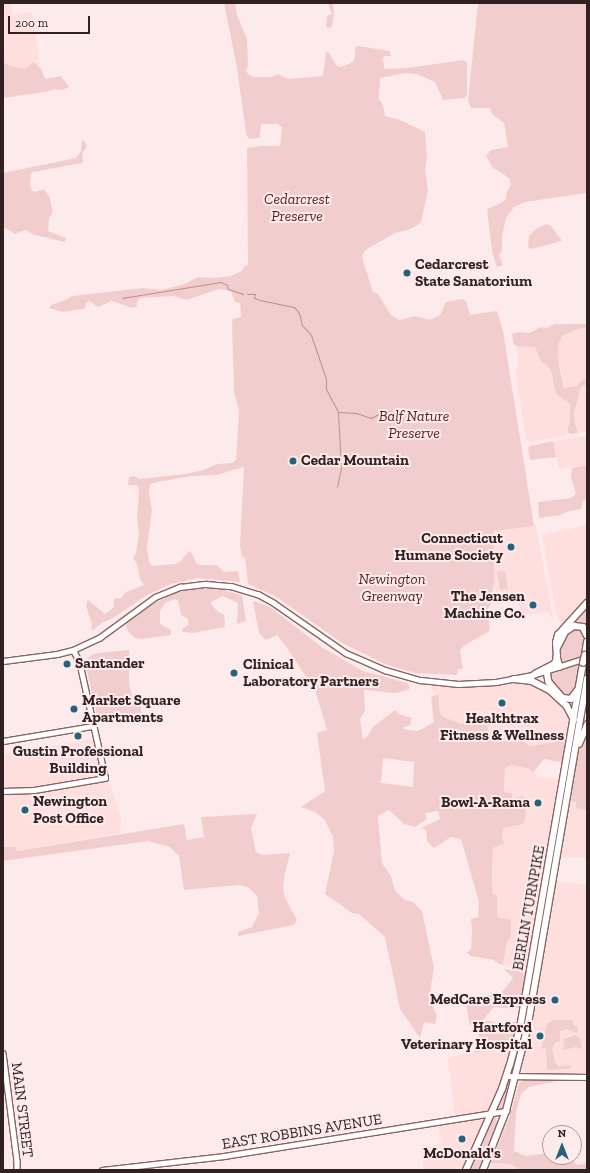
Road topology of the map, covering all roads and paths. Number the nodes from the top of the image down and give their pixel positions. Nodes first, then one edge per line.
1 (587, 603) edge
2 (587, 635) edge
3 (587, 642) edge
4 (557, 648) junction
5 (74, 650) junction
6 (586, 656) edge
7 (557, 657) junction
8 (3, 661) edge
9 (557, 668) junction
10 (547, 671) junction
11 (535, 674) junction
12 (514, 679) junction
13 (587, 679) edge
14 (580, 686) junction
15 (559, 697) junction
16 (574, 719) junction
17 (587, 725) edge
18 (93, 726) junction
19 (3, 741) edge
20 (572, 763) junction
21 (3, 791) edge
22 (529, 971) junction
23 (538, 973) junction
24 (3, 1053) edge
25 (507, 1076) junction
26 (516, 1076) junction
27 (587, 1077) edge
28 (506, 1111) junction
29 (490, 1114) junction
30 (16, 1170) edge
31 (102, 1170) edge
32 (466, 1170) edge
33 (483, 1170) edge

1 - 4 highway
2 - 4 highway
3 - 6 highway, BERLIN TURNPIKE
4 - 7 highway
5 - 8 main road
5 - 12 main road
5 - 18 main road
6 - 9 main road
6 - 14 highway, BERLIN TURNPIKE, bridge
7 - 9 highway
7 - 11 highway
9 - 10 main road
10 - 11 main road
10 - 15 highway
11 - 12 main road
12 - 15 highway
13 - 20 highway, BERLIN TURNPIKE
14 - 15 highway
14 - 16 highway, BERLIN TURNPIKE
15 - 16 highway
16 - 22 highway, BERLIN TURNPIKE
17 - 20 highway
18 - 19 main road
18 - 21 main road
20 - 23 highway, BERLIN TURNPIKE
22 - 23 highway
22 - 25 highway, BERLIN TURNPIKE
23 - 26 highway, BERLIN TURNPIKE
24 - 30 main road, MAIN STREET
25 - 26 main road
25 - 29 highway, BERLIN TURNPIKE
26 - 27 main road
26 - 28 highway, BERLIN TURNPIKE
28 - 29 main road, EAST ROBBINS AVENUE
28 - 33 highway, BERLIN TURNPIKE
29 - 31 main road, EAST ROBBINS AVENUE
29 - 32 highway, BERLIN TURNPIKE

